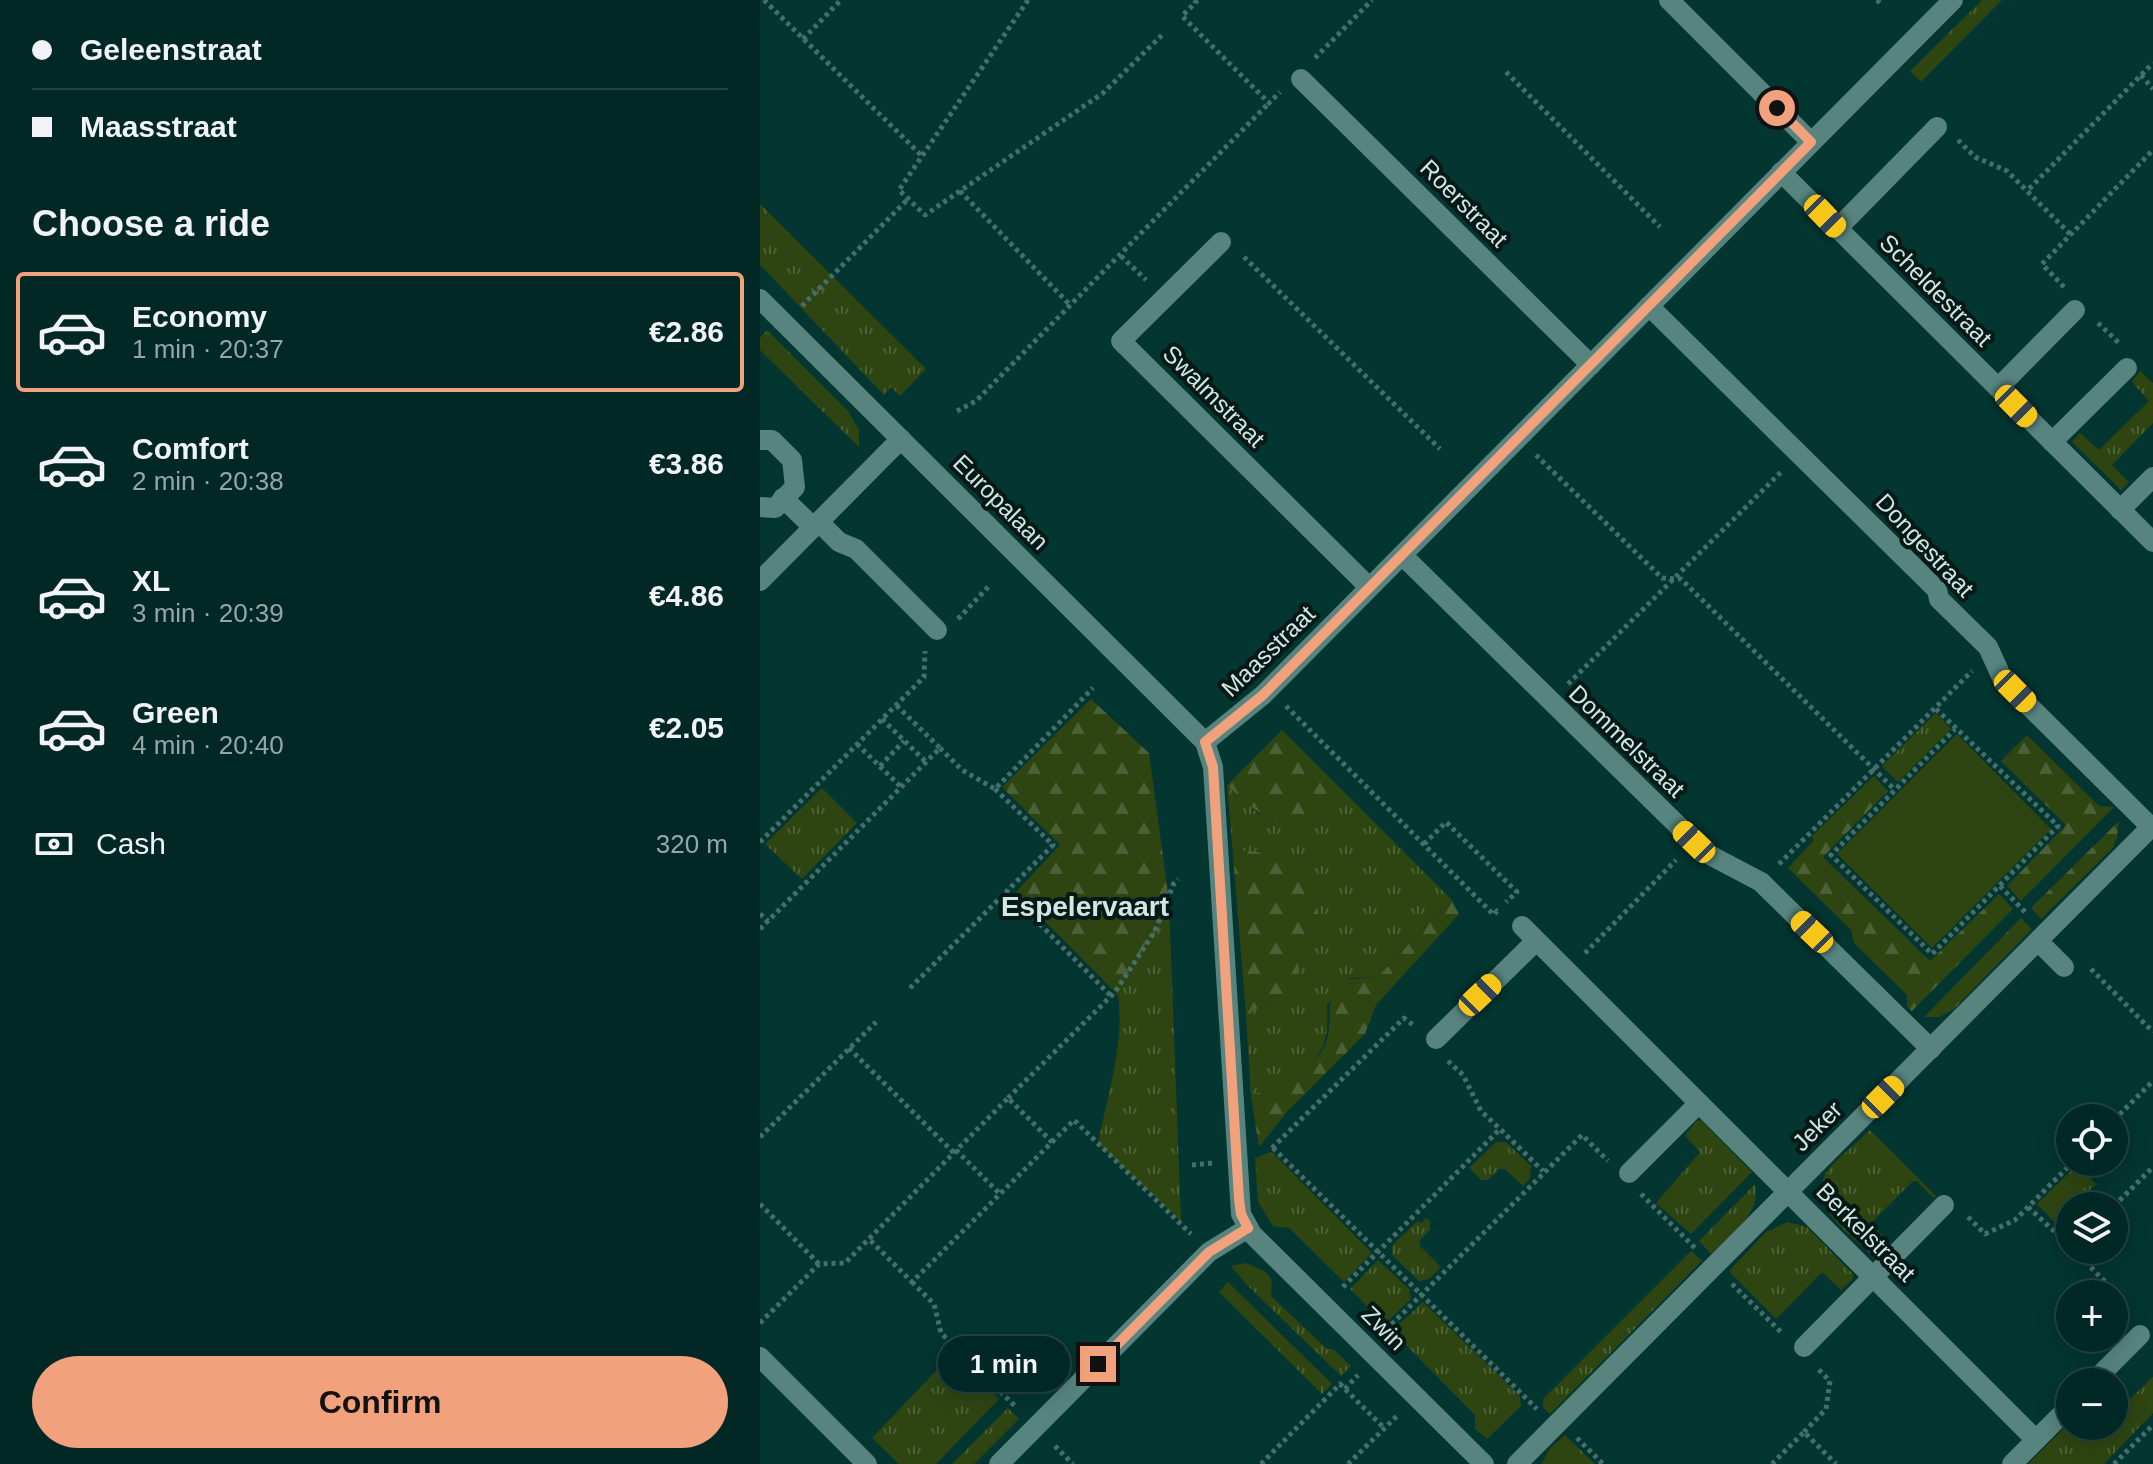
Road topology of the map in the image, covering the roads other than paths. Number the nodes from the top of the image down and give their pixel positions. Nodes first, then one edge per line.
1 (1669, 0) edge
2 (1953, 0) edge
3 (1299, 77) road end
4 (1944, 130) road end
5 (1811, 142) junction
6 (1781, 172) junction
7 (1837, 229) junction
8 (1221, 242) dead end
9 (760, 299) edge
10 (1649, 306) junction
11 (2075, 310) dead end
12 (1591, 365) junction
13 (2127, 368) dead end
14 (1998, 388) junction
15 (901, 439) junction
16 (760, 440) edge
17 (2052, 442) junction
18 (2153, 477) edge
19 (783, 498) junction
20 (760, 507) edge
21 (2120, 510) junction
22 (816, 525) junction
23 (2153, 542) edge
24 (1402, 555) junction
25 (760, 581) edge
26 (1369, 587) junction
27 (937, 630) dead end
28 (1205, 742) junction
29 (2152, 826) edge
30 (2038, 941) junction
31 (2074, 964) road end
32 (1438, 1046) road end
33 (1931, 1049) junction
34 (1699, 1103) junction
35 (1626, 1176) road end
36 (1788, 1192) junction
37 (1951, 1206) road end
38 (1248, 1228) junction
39 (1873, 1276) junction
40 (2140, 1335) dead end
41 (1801, 1349) road end
42 (760, 1357) edge
43 (2107, 1368) edge
44 (2056, 1420) edge
45 (2036, 1440) junction
46 (867, 1464) edge
47 (999, 1464) edge
48 (1484, 1464) edge
49 (1517, 1464) edge
50 (2012, 1464) edge

1 - 5 street
2 - 5 street, Maasstraat
3 - 12 street, Roerstraat
4 - 7 street
5 - 6 street, Maasstraat
6 - 7 street, Scheldestraat
6 - 10 street, Maasstraat
7 - 14 street, Scheldestraat
8 - 26 street, Swalmstraat
9 - 15 street, Europalaan
10 - 12 street, Maasstraat
10 - 29 street, Dongestraat
11 - 14 street
12 - 24 street, Maasstraat
13 - 17 street
14 - 17 street, Scheldestraat
15 - 22 street
15 - 28 street, Europalaan
16 - 19 street
17 - 21 street, Scheldestraat
18 - 21 street
19 - 20 street
19 - 22 street
21 - 23 street, Scheldestraat
22 - 25 street
22 - 27 street
24 - 26 street, Maasstraat
24 - 33 street, Dommelstraat
26 - 28 street, Maasstraat
28 - 38 street
29 - 30 street, Jeker
30 - 31 street
30 - 33 street, Jeker
32 - 34 street, Berkelstraat
33 - 36 street, Jeker
34 - 35 street
34 - 36 street, Berkelstraat
36 - 39 street, Berkelstraat
36 - 49 street, Jeker
37 - 39 street
38 - 47 street
38 - 48 street, Zwin
39 - 41 street
39 - 45 street, Berkelstraat
40 - 43 street
42 - 46 street
44 - 45 street
45 - 50 street

